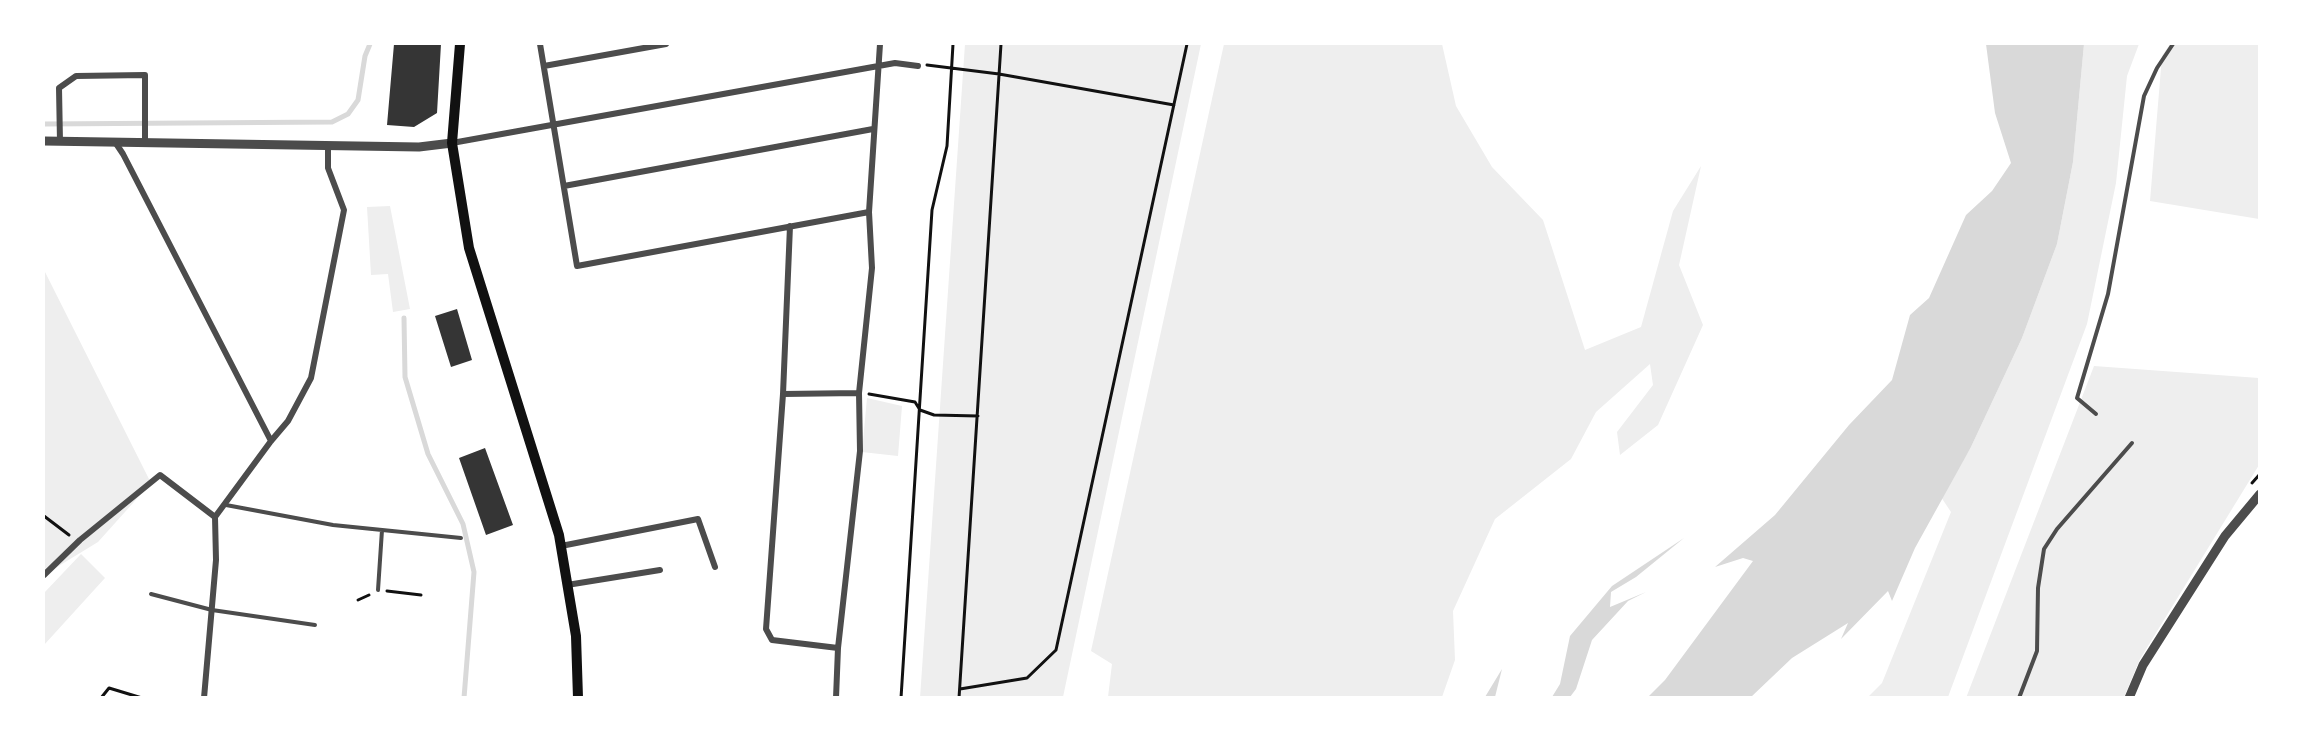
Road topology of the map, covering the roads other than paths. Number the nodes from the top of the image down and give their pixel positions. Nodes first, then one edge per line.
1 (460, 44) edge
2 (540, 44) edge
3 (666, 44) edge
4 (880, 44) edge
5 (2173, 44) edge
6 (632, 46) edge
7 (544, 66) junction
8 (877, 66) junction
9 (918, 66) dead end
10 (554, 125) junction
11 (873, 129) junction
12 (44, 141) edge
13 (60, 142) junction
14 (115, 142) junction
15 (452, 143) junction
16 (145, 144) junction
17 (328, 147) junction
18 (564, 186) junction
19 (869, 212) junction
20 (790, 226) junction
21 (859, 393) junction
22 (783, 394) junction
23 (2096, 414) dead end
24 (271, 441) junction
25 (2132, 443) dead end
26 (2259, 494) edge
27 (226, 505) junction
28 (215, 517) junction
29 (382, 530) junction
30 (461, 538) dead end
31 (561, 546) junction
32 (715, 567) dead end
33 (660, 570) dead end
34 (44, 575) edge
35 (567, 585) junction
36 (378, 590) dead end
37 (151, 594) dead end
38 (212, 610) junction
39 (315, 625) dead end
40 (838, 648) junction
41 (204, 698) edge
42 (578, 698) edge
43 (836, 698) edge
44 (2019, 698) edge
45 (2129, 698) edge

1 - 15 main road
2 - 7 street
3 - 6 street
4 - 8 street
5 - 23 lane
6 - 7 street
7 - 10 street
8 - 9 street
8 - 10 street
8 - 11 street
10 - 15 street
10 - 18 street
11 - 18 street
11 - 19 street
12 - 13 street
13 - 14 street
13 - 16 street
14 - 16 street
14 - 24 street
15 - 17 street
15 - 31 main road
16 - 17 street
17 - 24 street
18 - 20 street
19 - 20 street
19 - 21 street
20 - 22 street
21 - 22 street
21 - 40 street
22 - 40 street
24 - 27 street
25 - 44 lane
26 - 45 street
27 - 28 street
27 - 29 lane
28 - 34 street
28 - 38 street
29 - 30 lane
29 - 36 lane
31 - 32 street
31 - 35 main road
33 - 35 street
35 - 42 main road
37 - 38 lane
38 - 39 lane
38 - 41 street
40 - 43 street

